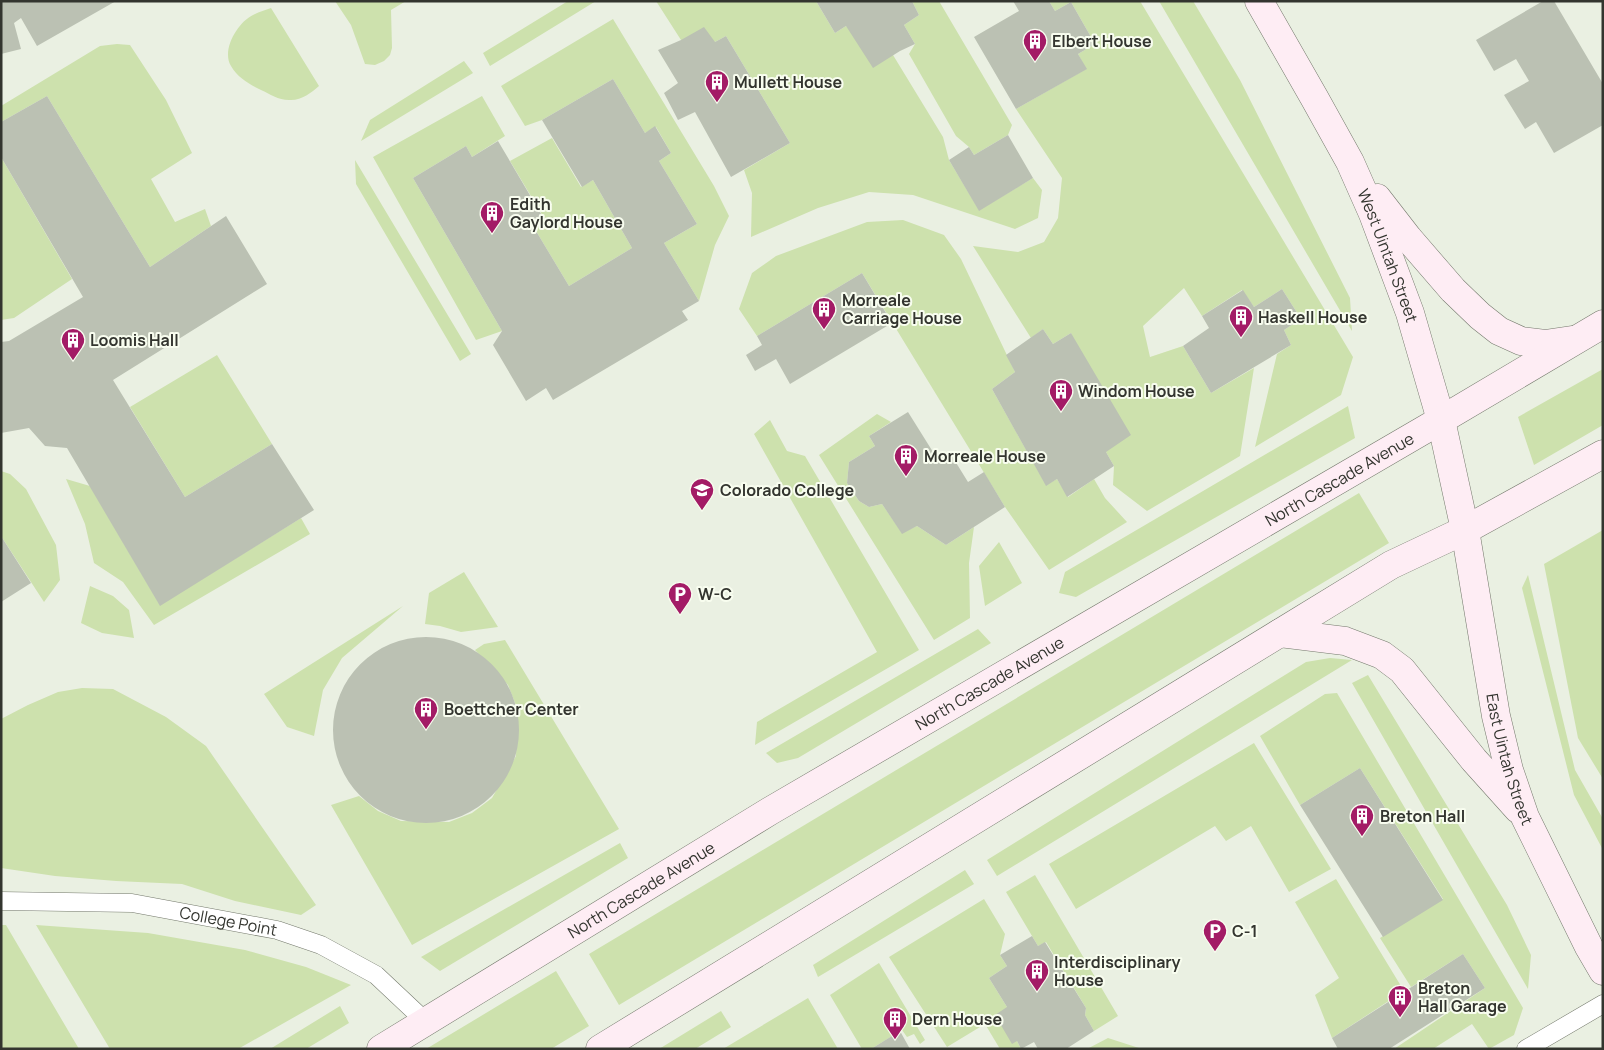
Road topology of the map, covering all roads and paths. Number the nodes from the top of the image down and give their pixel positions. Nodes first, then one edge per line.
1 (1259, 1) edge
2 (1350, 162) junction
3 (1603, 324) edge
4 (1576, 340) junction
5 (1441, 420) junction
6 (1603, 454) edge
7 (1465, 530) junction
8 (1280, 633) junction
9 (1525, 817) junction
10 (1, 901) edge
11 (1602, 967) edge
12 (1603, 1004) edge
13 (426, 1022) junction
14 (381, 1049) edge
15 (600, 1049) edge
16 (1526, 1049) edge

1 - 2 main road, West Uintah Street
2 - 4 main road
2 - 5 main road, West Uintah Street
3 - 4 main road, North Cascade Avenue
4 - 5 main road, North Cascade Avenue
5 - 7 main road, West Uintah Street
5 - 13 main road, North Cascade Avenue
6 - 7 main road
7 - 8 main road
7 - 9 main road, East Uintah Street
8 - 9 main road
8 - 15 main road
9 - 11 main road, East Uintah Street
10 - 13 lane, College Point
12 - 16 lane
13 - 14 main road, North Cascade Avenue

